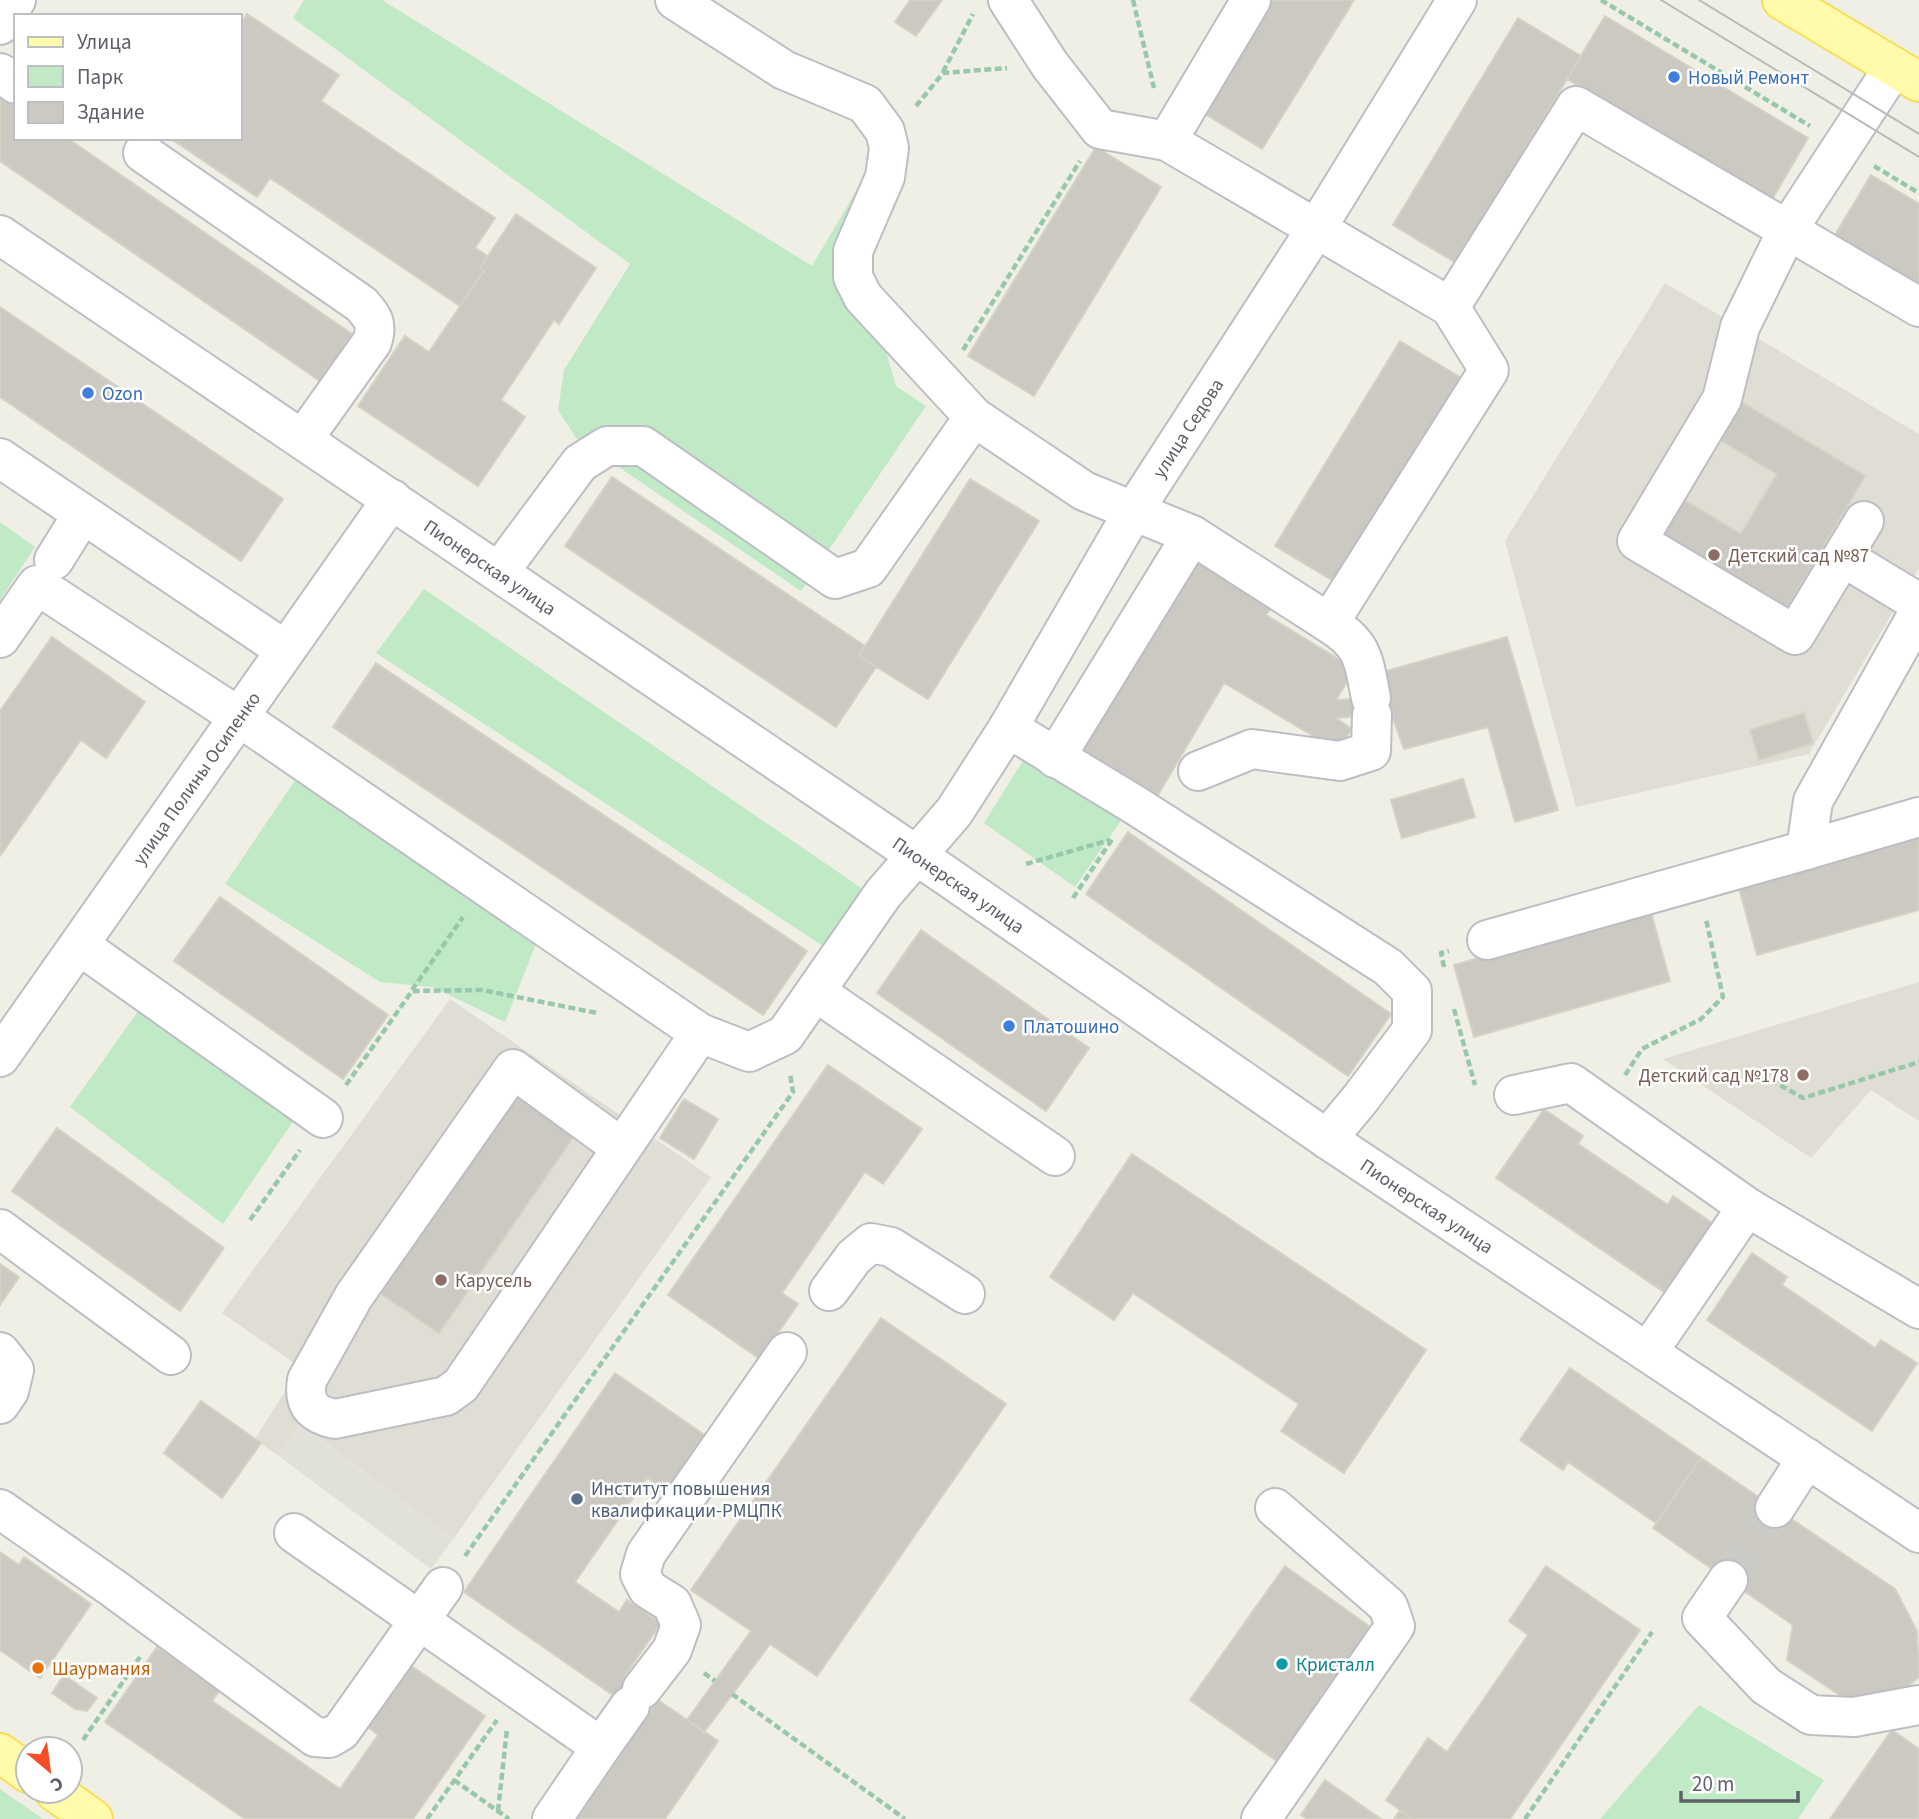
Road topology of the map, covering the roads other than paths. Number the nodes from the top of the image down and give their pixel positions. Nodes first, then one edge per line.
1 (16, 0) edge
2 (675, 0) edge
3 (1251, 0) edge
4 (1457, 0) edge
5 (1782, 0) edge
6 (991, 6) edge
7 (0, 24) edge
8 (1906, 75) edge
9 (1167, 141) junction
10 (143, 153) dead end
11 (1316, 229) junction
12 (1788, 229) junction
13 (0, 235) edge
14 (1450, 307) junction
15 (1919, 307) edge
16 (974, 417) junction
17 (303, 439) junction
18 (0, 458) edge
19 (392, 499) junction
20 (1133, 512) junction
21 (82, 514) junction
22 (1864, 521) dead end
23 (1192, 535) junction
24 (1843, 557) junction
25 (54, 560) dead end
26 (499, 572) junction
27 (1919, 603) edge
28 (1919, 612) edge
29 (1329, 623) junction
30 (0, 638) edge
31 (285, 650) junction
32 (239, 717) junction
33 (1009, 728) junction
34 (1055, 758) junction
35 (1198, 771) dead end
36 (1919, 817) edge
37 (1807, 850) junction
38 (917, 856) junction
39 (1487, 940) road end
40 (79, 945) junction
41 (816, 992) junction
42 (700, 1033) junction
43 (0, 1057) edge
44 (1514, 1095) dead end
45 (323, 1118) road end
46 (1327, 1139) junction
47 (622, 1147) junction
48 (1055, 1156) dead end
49 (1747, 1207) junction
50 (0, 1229) edge
51 (829, 1291) dead end
52 (965, 1294) dead end
53 (1919, 1309) edge
54 (0, 1352) edge
55 (787, 1352) dead end
56 (1648, 1352) junction
57 (171, 1355) dead end
58 (0, 1404) edge
59 (1807, 1458) junction
60 (1275, 1508) dead end
61 (1775, 1508) tunnel mouth
62 (0, 1509) edge
63 (1913, 1516) edge
64 (294, 1533) dead end
65 (1728, 1580) tunnel mouth
66 (443, 1587) road end
67 (418, 1620) junction
68 (1919, 1705) edge
69 (601, 1747) junction
70 (74, 1805) edge
71 (93, 1819) edge
72 (552, 1819) edge
73 (1261, 1819) edge

1 - 7 street
2 - 16 street
3 - 9 street
4 - 11 street, улица Седова
5 - 8 main road
6 - 9 street
8 - 12 street
9 - 11 street
10 - 17 street
11 - 14 street
11 - 20 street, улица Седова
12 - 14 street
12 - 15 street
12 - 24 street
13 - 17 street, Пионерская улица
14 - 29 street
16 - 20 street
16 - 26 street
17 - 19 street, Пионерская улица
18 - 21 street
19 - 26 street, Пионерская улица
19 - 31 street, улица Полины Осипенко
20 - 23 street
20 - 33 street, улица Седова
21 - 25 street
21 - 31 street
22 - 24 street
23 - 29 street
23 - 34 street
24 - 27 street
26 - 38 street, Пионерская улица
28 - 37 street
29 - 35 street
30 - 32 street
31 - 32 street, улица Полины Осипенко
32 - 40 street, улица Полины Осипенко
32 - 42 street
33 - 34 street
33 - 38 street, улица Седова
34 - 46 street
36 - 37 street
37 - 39 street
38 - 41 street, улица Седова
38 - 46 street, Пионерская улица
40 - 43 street, улица Полины Осипенко
40 - 45 street
41 - 42 street, улица Седова
41 - 48 street
42 - 47 street
44 - 49 street
46 - 56 street, Пионерская улица
47 - 47 street
49 - 53 street
49 - 56 street
50 - 57 street
51 - 52 street
54 - 58 street
55 - 69 street
56 - 59 street, Пионерская улица
59 - 61 street
59 - 63 street, Пионерская улица
60 - 73 street
62 - 67 street
64 - 67 street
65 - 68 street
66 - 67 street
67 - 69 street
69 - 72 street
70 - 71 main road

